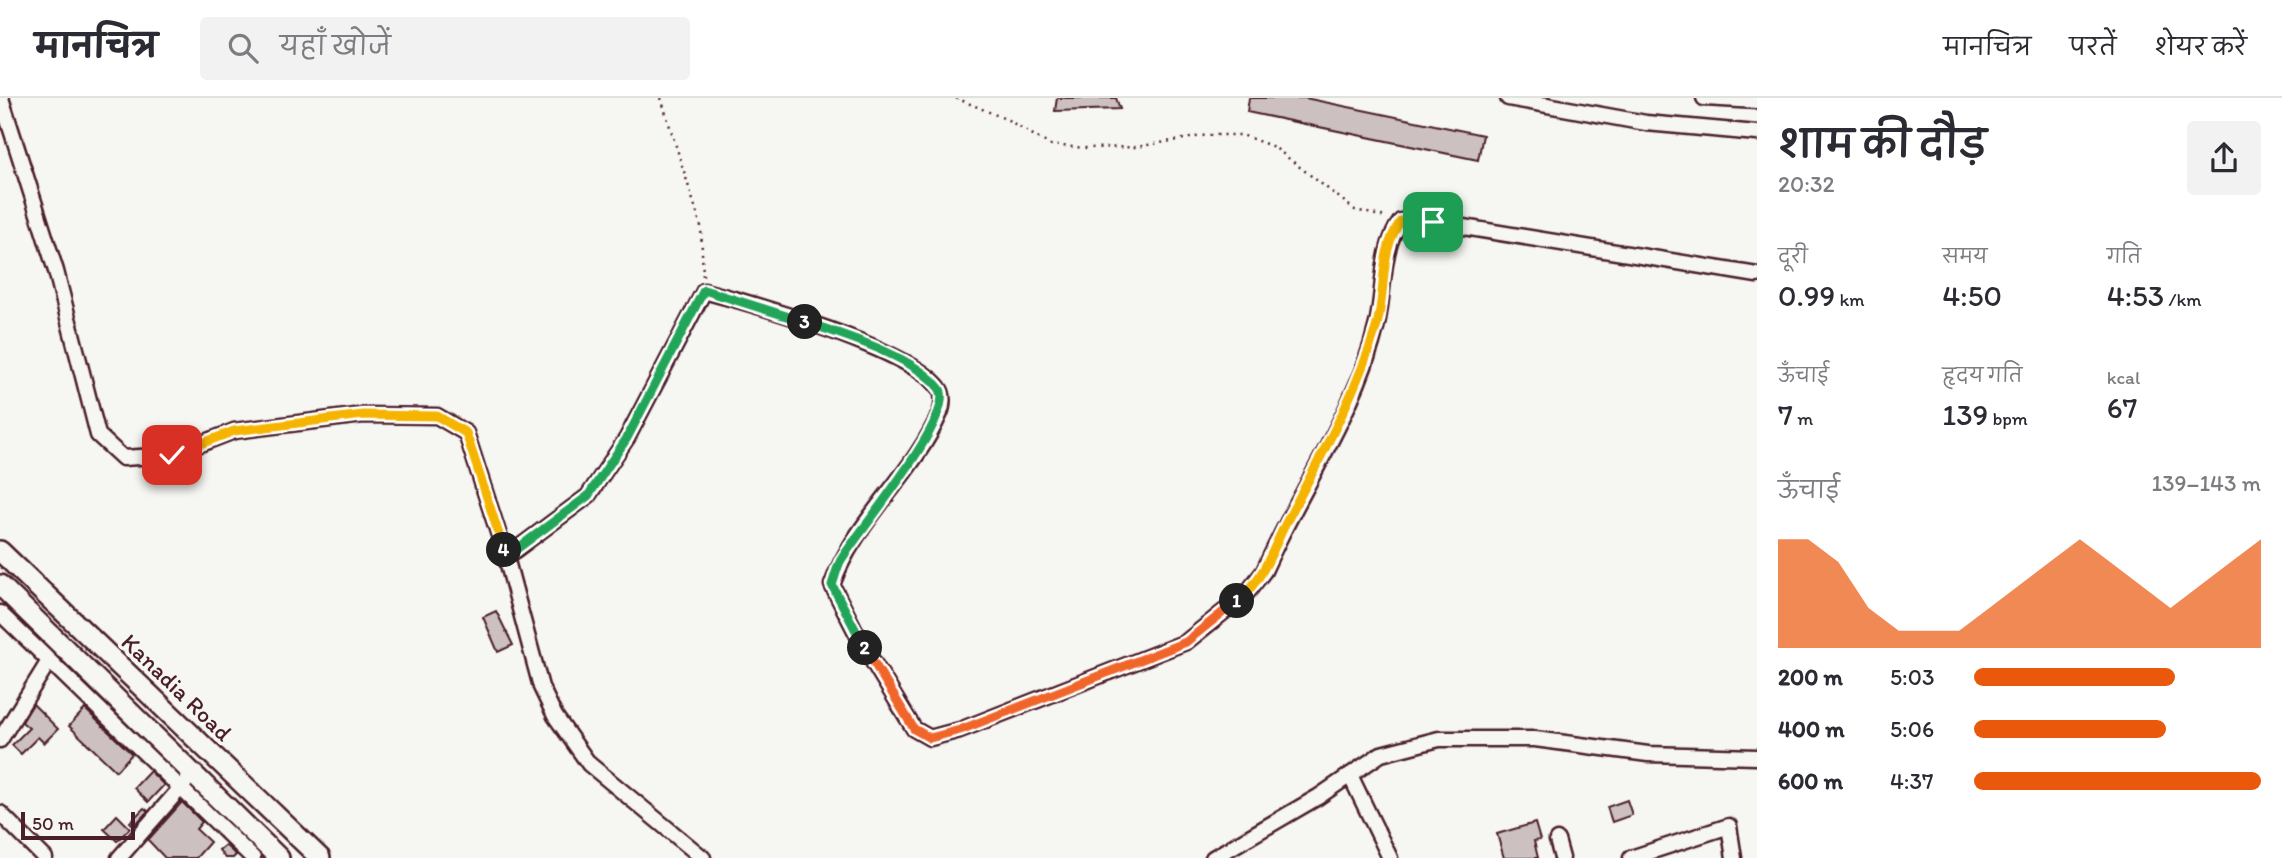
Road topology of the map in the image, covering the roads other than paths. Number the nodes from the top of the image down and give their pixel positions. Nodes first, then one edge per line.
1 (1, 98) edge
2 (1508, 98) edge
3 (1704, 98) edge
4 (1757, 101) edge
5 (1757, 133) edge
6 (1757, 275) edge
7 (0, 551) edge
8 (506, 557) junction
9 (0, 585) edge
10 (0, 613) edge
11 (49, 661) junction
12 (0, 740) edge
13 (1757, 757) edge
14 (1350, 775) junction
15 (187, 781) junction
16 (0, 813) edge
17 (1557, 841) dead end
18 (123, 856) edge
19 (267, 856) edge
20 (45, 858) edge
21 (320, 858) edge
22 (703, 858) edge
23 (1213, 858) edge
24 (1390, 858) edge
25 (1562, 858) edge
26 (1631, 858) edge
27 (1734, 858) edge

1 - 8 street
2 - 5 street
3 - 4 street
6 - 8 street
7 - 21 main road, Kanadia Road
8 - 22 street
9 - 15 main road, Kanadia Road
10 - 11 street
11 - 12 street
11 - 15 street
13 - 14 street
14 - 23 street
14 - 24 street
15 - 18 street
15 - 19 main road, Kanadia Road
16 - 20 street
17 - 25 street
26 - 27 street

